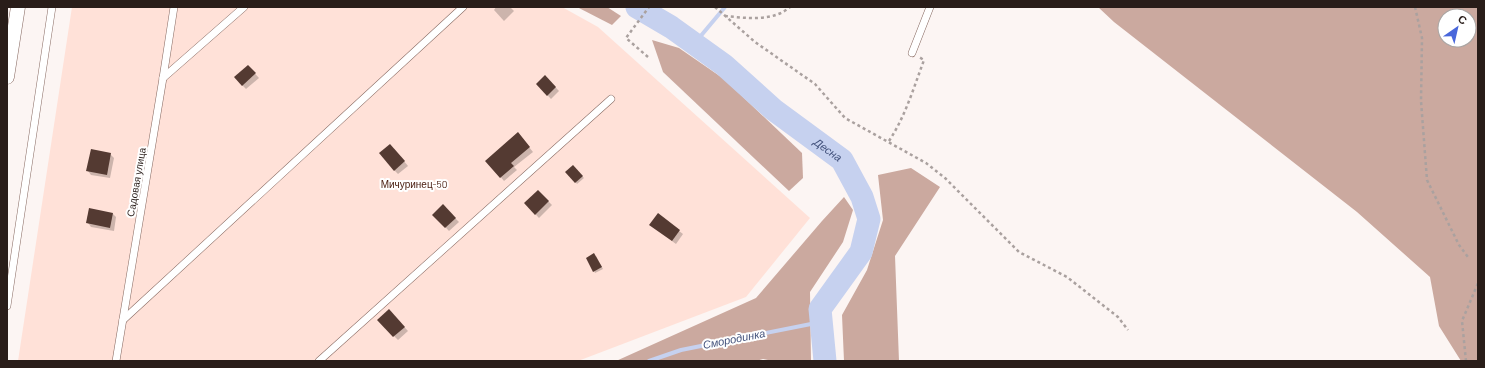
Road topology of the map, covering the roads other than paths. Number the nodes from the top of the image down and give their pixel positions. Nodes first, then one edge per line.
1 (18, 7) edge
2 (52, 7) edge
3 (174, 7) edge
4 (244, 7) edge
5 (463, 7) edge
6 (930, 7) edge
7 (912, 53) road end
8 (7, 77) edge
9 (163, 78) junction
10 (611, 98) dead end
11 (7, 306) edge
12 (122, 320) junction
13 (116, 361) edge
14 (319, 361) edge

1 - 8 street
2 - 11 lane
3 - 9 lane, Садовая улица
4 - 9 lane
5 - 12 lane
6 - 7 lane
9 - 12 lane, Садовая улица
10 - 14 lane
12 - 13 lane, Садовая улица

